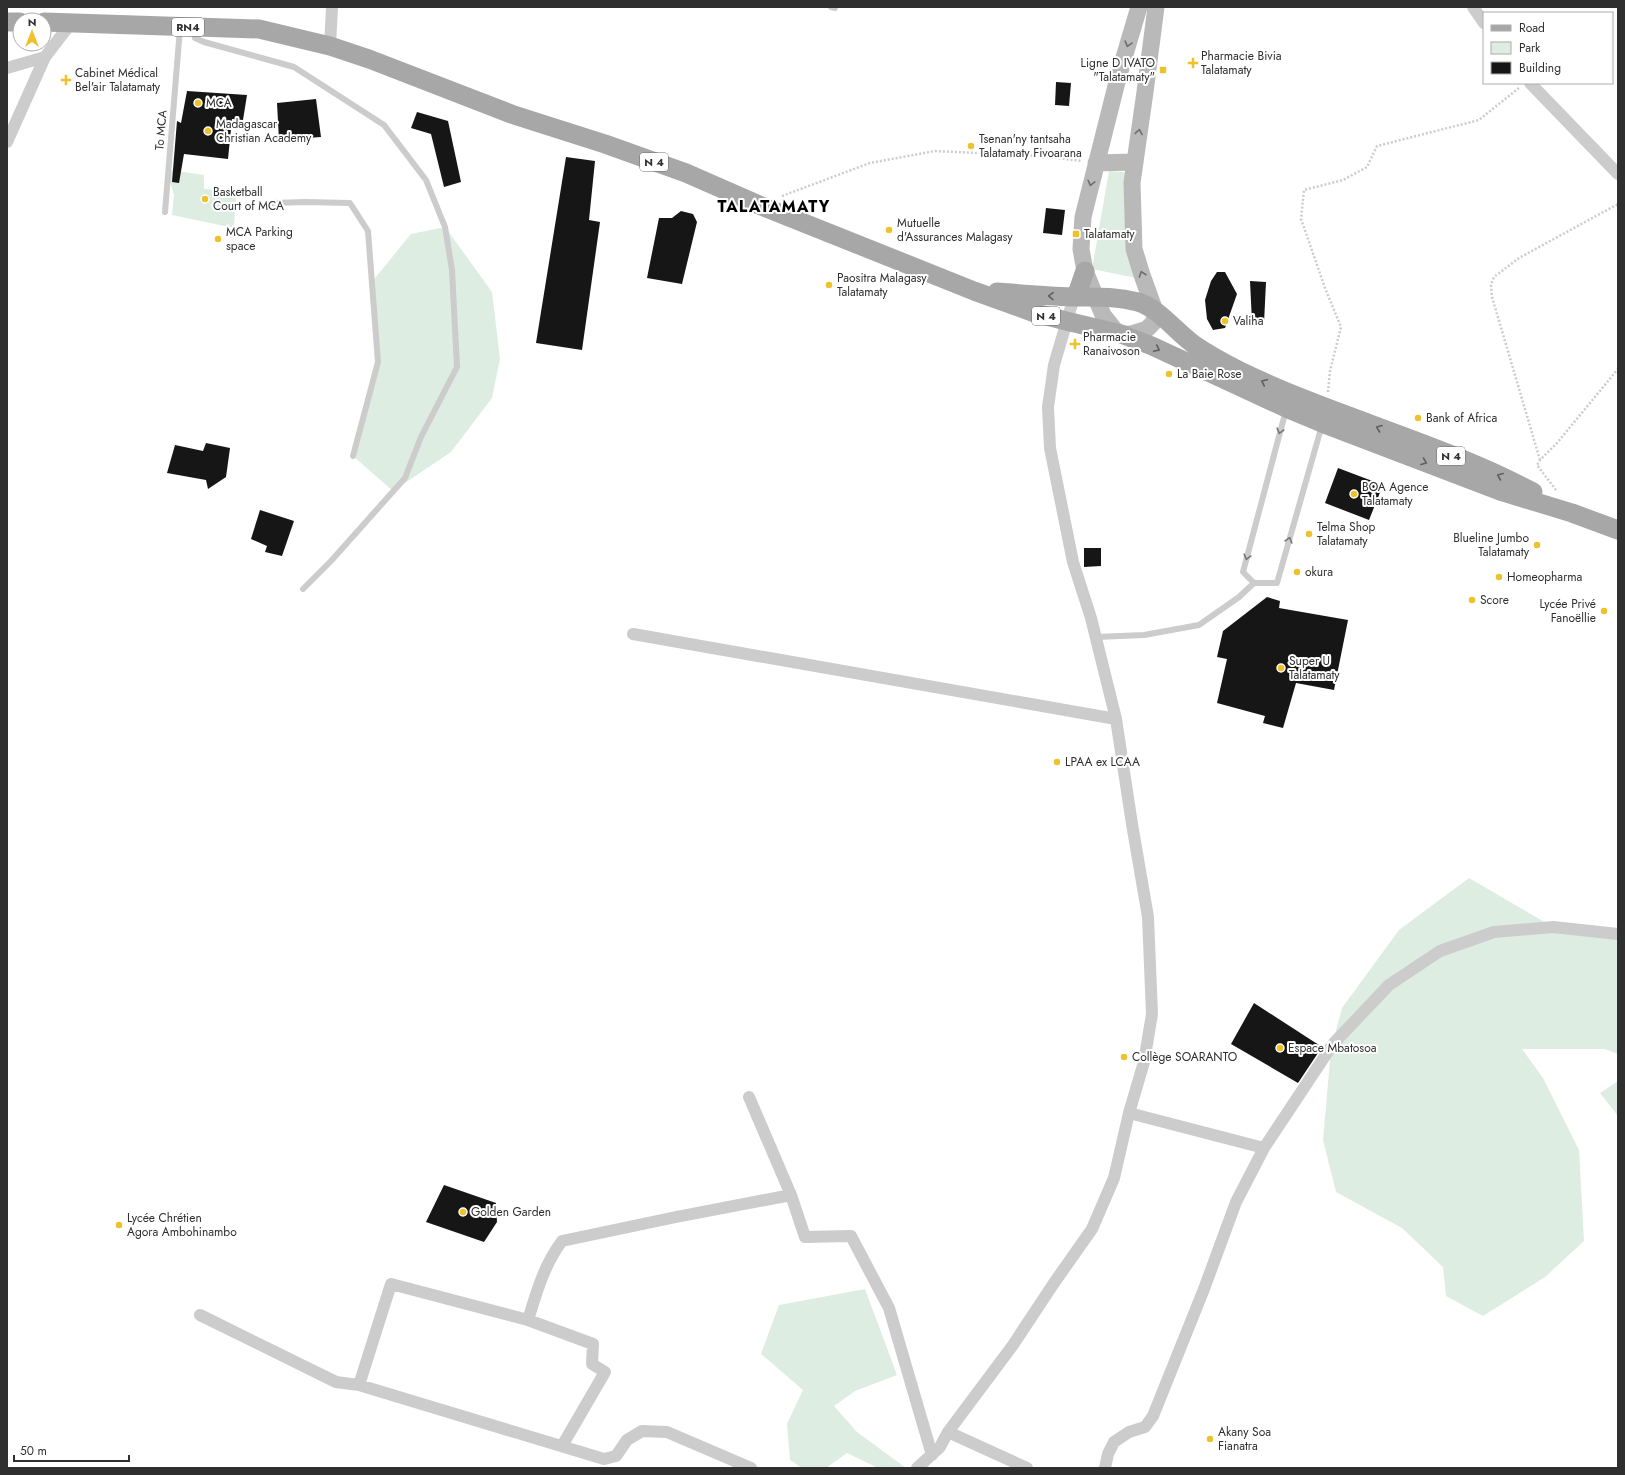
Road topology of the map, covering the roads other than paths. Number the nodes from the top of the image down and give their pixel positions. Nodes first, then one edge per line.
1 (332, 7) edge
2 (1139, 7) edge
3 (1156, 7) edge
4 (1473, 7) edge
5 (52, 22) edge
6 (71, 22) junction
7 (1483, 22) edge
8 (187, 27) junction
9 (330, 46) junction
10 (45, 57) junction
11 (7, 68) edge
12 (1531, 84) edge
13 (7, 142) edge
14 (1134, 162) junction
15 (1096, 163) junction
16 (1618, 174) edge
17 (272, 204) dead end
18 (165, 212) dead end
19 (1085, 271) junction
20 (974, 291) junction
21 (1095, 296) junction
22 (1074, 297) junction
23 (1155, 311) junction
24 (1066, 321) junction
25 (1121, 334) junction
26 (1291, 402) junction
27 (1324, 415) junction
28 (353, 456) dead end
29 (1618, 530) edge
30 (1254, 583) junction
31 (303, 589) dead end
32 (633, 634) dead end
33 (1096, 637) junction
34 (1116, 719) junction
35 (1618, 934) edge
36 (749, 1098) dead end
37 (1129, 1113) junction
38 (1264, 1148) junction
39 (791, 1195) junction
40 (200, 1316) dead end
41 (528, 1320) junction
42 (359, 1385) junction
43 (948, 1432) junction
44 (562, 1446) junction
45 (932, 1455) junction
46 (751, 1468) edge
47 (917, 1468) edge
48 (1027, 1468) edge
49 (1105, 1468) edge

1 - 9 street
2 -> 15 main road
14 -> 3 main road
4 - 7 street
5 - 6 main road, RN4
6 - 8 main road, RN4
6 - 10 street
8 - 9 main road, RN4
8 - 18 lane, To MCA
8 - 31 lane
9 - 20 main road, N 4
10 - 11 street
10 - 13 street
12 - 16 street
14 - 15 main road
23 -> 14 main road
15 -> 19 main road
17 - 28 lane
19 - 21 main road
19 - 22 main road
22 -> 20 main road, N 4
20 - 24 main road, N 4
21 - 22 main road, N 4
21 - 23 main road, N 4
21 - 25 main road
22 - 24 street
23 - 25 main road
26 -> 23 main road, N 4
24 - 25 main road, N 4
24 - 33 street
25 -> 26 main road, N 4
26 - 27 main road, N 4
26 -> 30 lane
27 - 29 main road, N 4
30 -> 27 lane
30 - 33 lane
32 - 34 street
33 - 34 street
34 - 37 street
35 - 38 street
36 - 39 street
37 - 38 street
37 - 43 street
38 - 49 street
39 - 41 street
39 - 45 street
40 - 42 street
41 - 42 street
41 - 44 street
42 - 44 street
43 - 45 street
43 - 48 street
44 - 46 street
45 - 47 street

